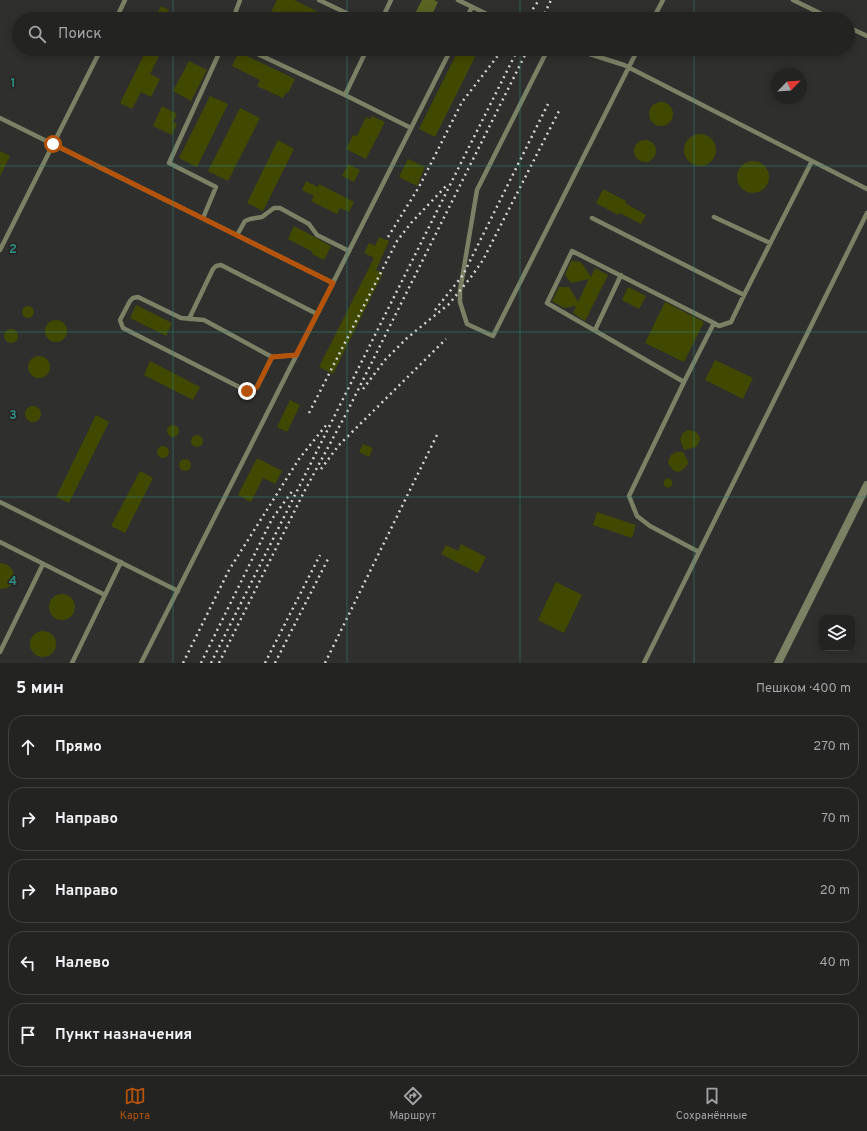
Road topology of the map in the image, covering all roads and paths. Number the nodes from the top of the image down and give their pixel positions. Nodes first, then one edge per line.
1 (125, 0) edge
2 (240, 0) edge
3 (320, 0) edge
4 (391, 0) edge
5 (458, 0) edge
6 (663, 0) edge
7 (793, 0) edge
8 (472, 7) junction
9 (119, 12) edge
10 (236, 12) edge
11 (345, 12) edge
12 (385, 12) edge
13 (470, 12) edge
14 (482, 12) edge
15 (657, 12) edge
16 (818, 12) edge
17 (855, 30) edge
18 (867, 36) edge
19 (97, 56) edge
20 (218, 56) edge
21 (262, 56) edge
22 (364, 56) edge
23 (447, 56) edge
24 (544, 56) edge
25 (595, 56) edge
26 (634, 56) edge
27 (629, 67) junction
28 (345, 94) junction
29 (0, 118) edge
30 (411, 128) junction
31 (53, 144) junction
32 (812, 161) junction
33 (867, 189) edge
34 (867, 214) edge
35 (714, 217) dead end
36 (203, 218) junction
37 (592, 218) dead end
38 (237, 235) junction
39 (770, 243) junction
40 (0, 250) edge
41 (349, 251) junction
42 (621, 275) junction
43 (333, 283) junction
44 (744, 295) junction
45 (317, 314) junction
46 (189, 319) junction
47 (714, 324) junction
48 (595, 330) junction
49 (296, 355) junction
50 (272, 357) junction
51 (684, 382) junction
52 (867, 485) edge
53 (0, 502) edge
54 (0, 542) edge
55 (699, 552) junction
56 (121, 562) junction
57 (43, 564) junction
58 (178, 591) junction
59 (105, 595) junction
60 (0, 652) edge
61 (72, 663) edge
62 (142, 663) edge
63 (644, 663) edge
64 (778, 663) edge

1 - 9 lane
2 - 10 lane
3 - 11 lane
4 - 12 lane
5 - 8 lane
6 - 15 lane
7 - 16 lane
8 - 13 lane
8 - 14 lane
17 - 18 lane
19 - 31 lane
20 - 36 lane
21 - 28 lane
22 - 28 lane
23 - 30 lane
24 - 27 lane
25 - 27 lane
26 - 27 lane
27 - 32 lane
28 - 30 lane
29 - 31 lane
30 - 41 lane
31 - 36 lane
31 - 40 lane
32 - 33 lane
32 - 39 lane
34 - 55 lane
35 - 39 lane
36 - 38 lane
37 - 44 lane
38 - 41 lane
38 - 43 lane
39 - 44 lane
41 - 43 lane
42 - 47 lane
42 - 48 lane
42 - 48 lane
43 - 45 lane
44 - 47 lane
45 - 46 lane
45 - 49 lane
46 - 50 lane
46 - 50 lane
47 - 51 lane
48 - 51 lane
49 - 50 lane
49 - 58 lane
51 - 55 lane
52 - 64 street
53 - 56 lane
54 - 57 lane
55 - 63 lane
56 - 58 lane
56 - 59 lane
57 - 59 lane
57 - 60 lane
58 - 62 lane
59 - 61 lane

